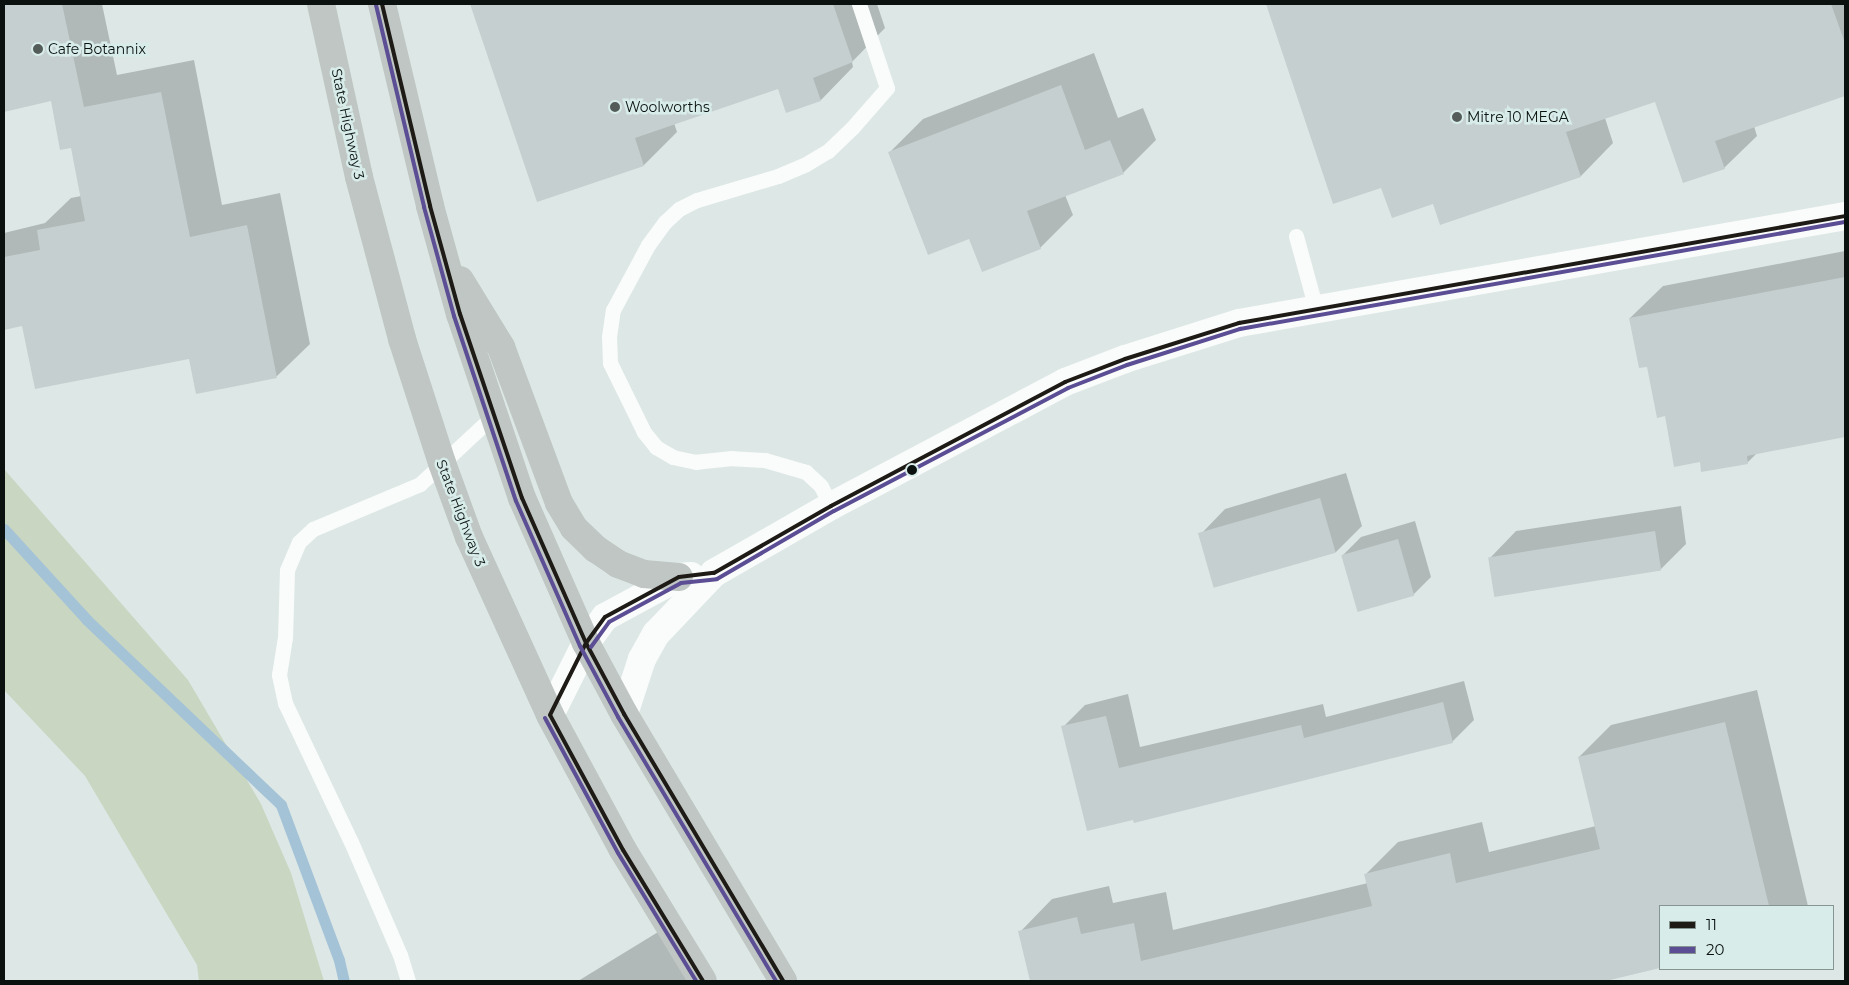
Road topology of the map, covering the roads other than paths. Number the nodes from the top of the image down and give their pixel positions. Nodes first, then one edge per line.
1 (321, 4) edge
2 (382, 4) edge
3 (859, 4) edge
4 (1845, 216) edge
5 (1296, 236) dead end
6 (443, 254) junction
7 (1316, 309) junction
8 (494, 415) junction
9 (442, 463) junction
10 (831, 506) junction
11 (714, 573) junction
12 (680, 577) junction
13 (586, 643) junction
14 (624, 714) junction
15 (550, 715) junction
16 (408, 981) edge
17 (704, 981) edge
18 (783, 981) edge

1 - 9 highway, State Highway 3
2 - 6 highway
3 - 10 lane
4 - 7 street
5 - 7 lane
6 - 8 highway
6 - 12 highway
7 - 10 street
8 - 9 lane
8 - 13 highway
9 - 15 highway, State Highway 3
9 - 16 lane
10 - 11 street
11 - 12 street
11 - 14 street
12 - 13 street
13 - 14 highway
13 - 15 street
14 - 18 highway
15 - 17 highway, State Highway 3

